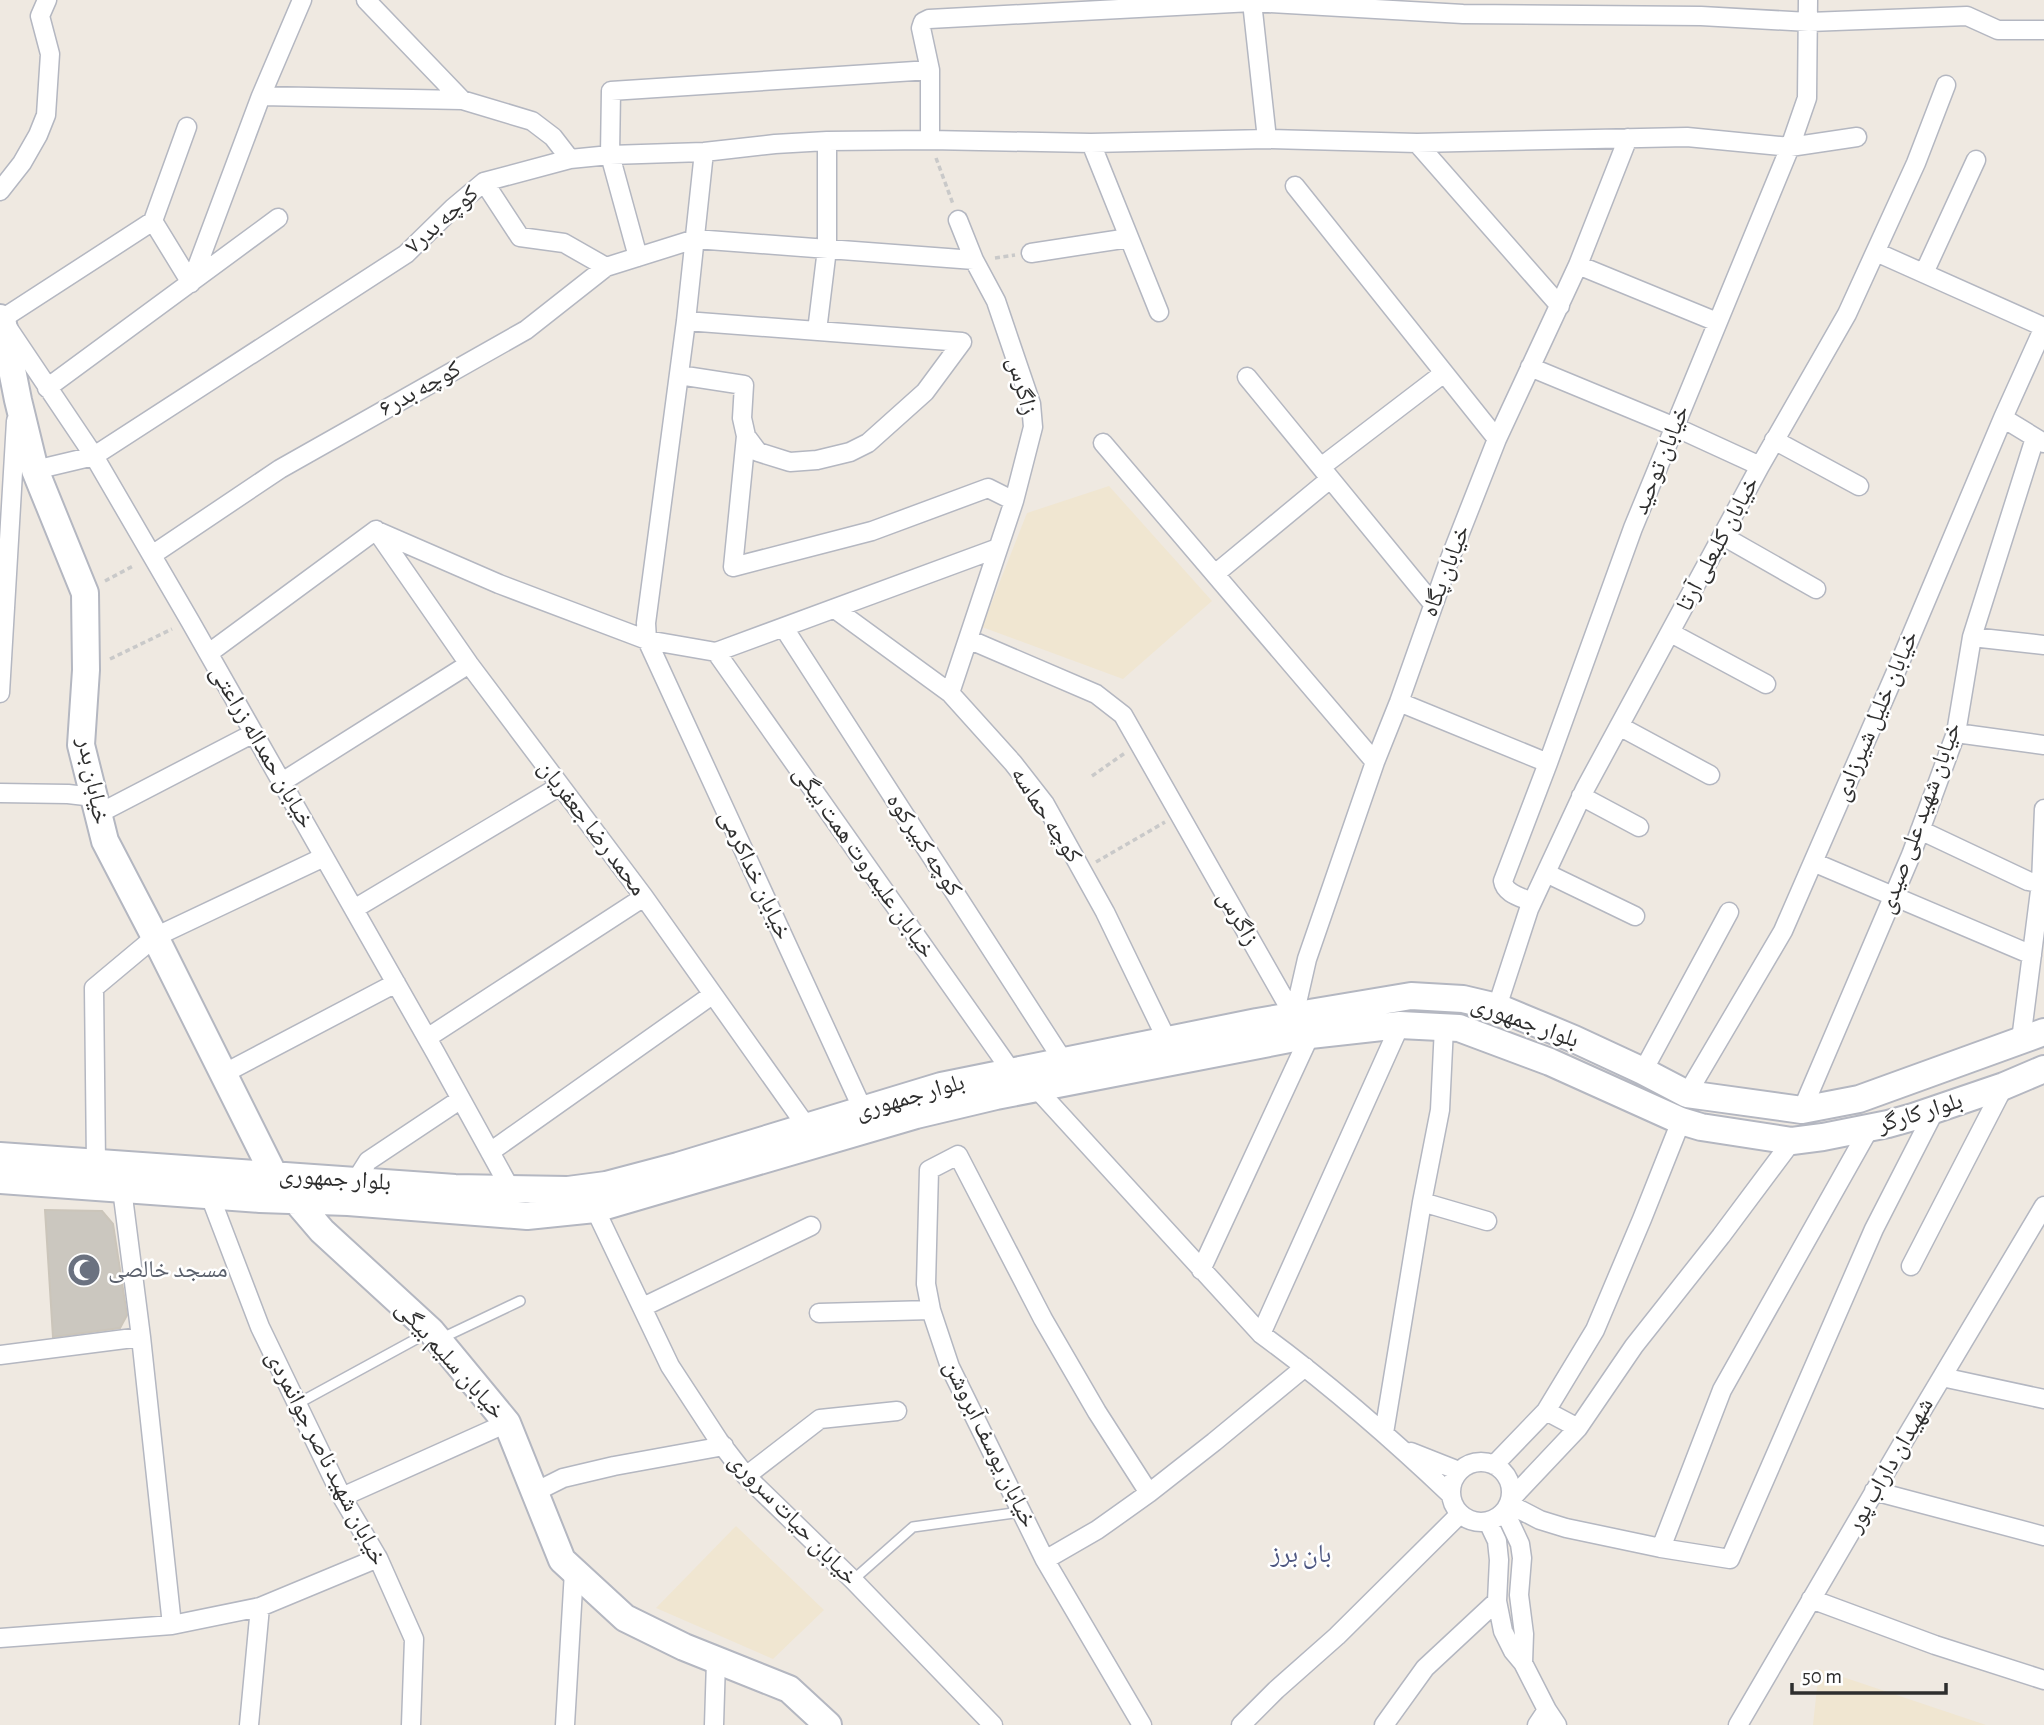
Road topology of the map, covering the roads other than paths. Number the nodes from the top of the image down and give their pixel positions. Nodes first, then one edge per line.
1 (47, 0) edge
2 (302, 0) edge
3 (366, 0) edge
4 (1808, 0) edge
5 (1252, 2) junction
6 (1463, 7) edge
7 (1701, 8) edge
8 (1809, 22) junction
9 (2044, 30) edge
10 (930, 70) junction
11 (1945, 85) dead end
12 (261, 96) junction
13 (462, 100) junction
14 (187, 127) dead end
15 (1857, 137) dead end
16 (1628, 138) junction
17 (1267, 139) junction
18 (930, 140) junction
19 (827, 141) junction
20 (1417, 142) junction
21 (1091, 143) junction
22 (1790, 147) junction
23 (704, 152) junction
24 (610, 155) junction
25 (570, 159) junction
26 (1976, 160) dead end
27 (484, 182) junction
28 (1295, 186) dead end
29 (0, 191) edge
30 (278, 218) dead end
31 (958, 220) road end
32 (153, 221) junction
33 (1129, 238) junction
34 (695, 239) junction
35 (827, 249) junction
36 (1876, 252) junction
37 (1031, 253) road end
38 (638, 257) junction
39 (974, 260) junction
40 (1578, 265) junction
41 (606, 267) junction
42 (1924, 273) junction
43 (191, 283) junction
44 (1560, 306) junction
45 (1159, 312) dead end
46 (1, 317) edge
47 (686, 321) junction
48 (1717, 322) junction
49 (2044, 327) edge
50 (817, 331) junction
51 (2038, 354) edge
52 (1530, 367) junction
53 (1444, 373) junction
54 (679, 375) junction
55 (1247, 377) dead end
56 (47, 388) junction
57 (18, 400) junction
58 (2003, 418) junction
59 (1675, 427) junction
60 (746, 436) junction
61 (1497, 439) junction
62 (1774, 440) junction
63 (2039, 440) edge
64 (1103, 443) dead end
65 (94, 456) junction
66 (1760, 466) junction
67 (36, 470) junction
68 (1325, 473) junction
69 (1859, 486) dead end
70 (1014, 501) junction
71 (376, 530) junction
72 (1723, 536) junction
73 (998, 548) junction
74 (152, 555) junction
75 (1215, 575) junction
76 (1816, 589) dead end
77 (1433, 604) junction
78 (835, 609) junction
79 (784, 628) junction
80 (1671, 633) junction
81 (1972, 637) junction
82 (968, 639) junction
83 (647, 640) junction
84 (2044, 645) edge
85 (716, 652) junction
86 (209, 653) junction
87 (469, 664) junction
88 (1766, 684) dead end
89 (0, 693) edge
90 (950, 693) junction
91 (1399, 702) junction
92 (1619, 726) junction
93 (254, 733) junction
94 (1956, 733) junction
95 (2044, 745) edge
96 (1375, 762) junction
97 (1548, 763) junction
98 (1710, 775) dead end
99 (282, 782) junction
100 (560, 786) junction
101 (0, 793) edge
102 (1581, 796) junction
103 (96, 805) junction
104 (2044, 809) edge
105 (1639, 827) dead end
106 (1920, 830) junction
107 (324, 857) junction
108 (1813, 862) junction
109 (1546, 873) junction
110 (2043, 884) edge
111 (1894, 895) junction
112 (644, 897) junction
113 (1532, 902) junction
114 (354, 909) junction
115 (1729, 912) dead end
116 (1635, 916) dead end
117 (155, 937) junction
118 (2032, 955) junction
119 (396, 983) junction
120 (712, 995) junction
121 (1451, 998) junction
122 (1497, 1007) junction
123 (1302, 1025) junction
124 (1400, 1025) junction
125 (1444, 1027) junction
126 (2032, 1036) edge
127 (427, 1038) junction
128 (1167, 1040) junction
129 (1064, 1062) junction
130 (2044, 1069) edge
131 (1643, 1071) junction
132 (1012, 1072) junction
133 (223, 1074) junction
134 (2004, 1086) junction
135 (1036, 1088) junction
136 (1687, 1094) junction
137 (461, 1099) junction
138 (1936, 1108) junction
139 (1802, 1110) junction
140 (866, 1119) junction
141 (1681, 1121) junction
142 (807, 1127) junction
143 (1869, 1129) junction
144 (1792, 1141) junction
145 (491, 1152) junction
146 (0, 1156) edge
147 (96, 1163) junction
148 (274, 1175) junction
149 (0, 1180) edge
150 (356, 1180) junction
151 (122, 1189) junction
152 (511, 1189) junction
153 (210, 1196) junction
154 (296, 1200) junction
155 (1422, 1202) junction
156 (2044, 1206) edge
157 (595, 1209) junction
158 (1487, 1221) dead end
159 (811, 1226) dead end
160 (1911, 1266) dead end
161 (1201, 1270) junction
162 (520, 1301) dead end
163 (643, 1307) junction
164 (931, 1310) junction
165 (819, 1312) dead end
166 (1261, 1334) junction
167 (435, 1335) junction
168 (141, 1337) junction
169 (0, 1355) edge
170 (1306, 1367) junction
171 (1942, 1377) junction
172 (2044, 1399) edge
173 (297, 1404) junction
174 (897, 1411) dead end
175 (1546, 1412) junction
176 (507, 1423) junction
177 (1578, 1428) junction
178 (1384, 1433) junction
179 (723, 1446) junction
180 (1401, 1448) junction
181 (1494, 1465) junction
182 (1459, 1472) junction
183 (746, 1476) junction
184 (1874, 1491) junction
185 (535, 1492) junction
186 (1149, 1493) junction
187 (1451, 1495) junction
188 (342, 1497) junction
189 (1508, 1505) junction
190 (1021, 1512) junction
191 (1460, 1514) junction
192 (1488, 1522) junction
193 (2044, 1536) edge
194 (1661, 1548) junction
195 (378, 1558) junction
196 (1045, 1560) junction
197 (575, 1571) junction
198 (853, 1580) junction
199 (1811, 1599) junction
200 (1497, 1601) junction
201 (260, 1607) junction
202 (172, 1625) junction
203 (0, 1638) edge
204 (716, 1661) junction
205 (1523, 1663) junction
206 (2044, 1680) edge
207 (1547, 1720) edge
208 (250, 1725) edge
209 (411, 1725) edge
210 (565, 1725) edge
211 (714, 1725) edge
212 (828, 1725) edge
213 (993, 1725) edge
214 (1142, 1725) edge
215 (1241, 1725) edge
216 (1384, 1725) edge
217 (1738, 1725) edge

1 - 29 street
2 - 12 street
3 - 13 street
4 - 8 street, خیابان توحید
5 - 6 street
5 - 10 street
5 - 17 street
6 - 7 street
7 - 8 street
8 - 9 street
8 - 22 street, خیابان توحید
10 - 18 street
10 - 24 street
11 - 36 street, خیابان کلبعلی آرتا
12 - 13 street
12 - 43 street
13 - 25 street
14 - 32 street
15 - 22 street, کوچه بدر۷
16 - 20 street, کوچه بدر۷
16 - 22 street, کوچه بدر۷
16 - 40 street, خیابان پگاه
17 - 20 street, کوچه بدر۷
17 - 21 street, کوچه بدر۷
18 - 19 street, کوچه بدر۷
18 - 21 street, کوچه بدر۷
19 - 23 street, کوچه بدر۷
19 - 35 street
20 - 44 street
21 - 33 street
22 - 48 street, خیابان توحید
23 - 24 street, کوچه بدر۷
23 - 34 street
24 - 25 street, کوچه بدر۷
24 - 38 street
25 - 27 street, کوچه بدر۷
26 - 42 street
27 - 41 street
27 - 65 street, کوچه بدر۷
28 - 53 street
30 - 43 street
31 - 39 street, زاگرس
32 - 43 street
32 - 46 street
33 - 37 street
33 - 45 street
34 - 35 street
34 - 38 street, کوچه بدر۶
34 - 47 street
35 - 39 street
35 - 50 street
36 - 42 street
36 - 62 street, خیابان کلبعلی آرتا
38 - 41 street, کوچه بدر۶
39 - 70 street, زاگرس
40 - 44 street, خیابان پگاه
40 - 48 street
41 - 74 street, کوچه بدر۶
42 - 49 street
43 - 56 street
44 - 52 street, خیابان پگاه
46 - 56 street, خیابان حمداله زراعتی
46 - 57 street, خیابان بدر
47 - 50 street
47 - 54 street
48 - 59 street, خیابان توحید
49 - 51 street, خیابان خلیل شیرزادی
50 - 60 street
51 - 58 street, خیابان خلیل شیرزادی
52 - 59 street
52 - 61 street, خیابان پگاه
53 - 61 street
53 - 68 street
54 - 60 street
54 - 83 street
55 - 68 street
56 - 65 street, خیابان حمداله زراعتی
57 - 67 street, خیابان بدر
57 - 89 street
58 - 63 street
58 - 108 street, خیابان خلیل شیرزادی
59 - 66 street
59 - 97 street, خیابان توحید
60 - 70 street
61 - 77 street, خیابان پگاه
62 - 66 street, خیابان کلبعلی آرتا
62 - 69 street
63 - 81 street, خیابان شهید علی صیدی
64 - 75 street
65 - 67 street, کوچه بدر۷
65 - 74 street, خیابان حمداله زراعتی
66 - 72 street, خیابان کلبعلی آرتا
67 - 103 street, خیابان بدر
68 - 75 street
68 - 77 street
70 - 73 street, زاگرس
71 - 83 street
71 - 86 street
71 - 87 street, محمد رضا جعفریان
72 - 76 street
72 - 80 street, خیابان کلبعلی آرتا
73 - 78 street
73 - 82 street, زاگرس
74 - 86 street, خیابان حمداله زراعتی
75 - 96 street
77 - 91 street, خیابان پگاه
78 - 79 street
78 - 90 street, کوچه حماسه
79 - 85 street
79 - 129 street, کوچه کبیرکوه
80 - 88 street
80 - 92 street, خیابان کلبعلی آرتا
81 - 84 street
81 - 94 street, خیابان شهید علی صیدی
82 - 90 street, زاگرس
82 - 123 street, زاگرس
83 - 85 street
83 - 140 street, خیابان خداکرمی
85 - 132 street, خیابان علیمروت همت بیگی
86 - 93 street, خیابان حمداله زراعتی
87 - 99 street
87 - 100 street, محمد رضا جعفریان
90 - 128 street, کوچه حماسه
91 - 96 street, خیابان پگاه
91 - 97 street
92 - 98 street
92 - 102 street, خیابان کلبعلی آرتا
93 - 99 street, خیابان حمداله زراعتی
93 - 103 street
94 - 95 street
94 - 106 street, خیابان شهید علی صیدی
96 - 123 street, خیابان پگاه
97 - 113 street, خیابان توحید
99 - 107 street, خیابان حمداله زراعتی
100 - 112 street, محمد رضا جعفریان
100 - 114 street
101 - 103 street
102 - 105 street
102 - 109 street, خیابان کلبعلی آرتا
103 - 117 street, خیابان بدر
104 - 110 street
106 - 110 street
106 - 111 street, خیابان شهید علی صیدی
107 - 114 street, خیابان حمداله زراعتی
107 - 117 street
108 - 111 street
108 - 136 street, خیابان خلیل شیرزادی
109 - 113 street, خیابان کلبعلی آرتا
109 - 116 street
110 - 118 street
111 - 118 street
111 - 139 street, خیابان شهید علی صیدی
112 - 120 street, محمد رضا جعفریان
112 - 127 street
113 - 122 street, خیابان کلبعلی آرتا
114 - 119 street, خیابان حمداله زراعتی
115 - 131 street
117 - 133 street, خیابان بدر
117 - 147 street
118 - 126 street
119 - 127 street, خیابان حمداله زراعتی
119 - 133 street
120 - 142 street, محمد رضا جعفریان
120 - 145 street
121 - 122 street, بلوار جمهوری
121 - 123 street, بلوار جمهوری
121 - 125 street
122 - 131 street, بلوار جمهوری
123 - 124 street, بلوار جمهوری
123 - 128 street, بلوار جمهوری
123 - 135 street, بلوار جمهوری
123 - 161 street, خیابان پگاه
124 - 125 street, بلوار جمهوری
124 - 166 street
125 - 141 street, بلوار جمهوری
125 - 155 street
126 - 139 street, بلوار کارگر
127 - 137 street, خیابان حمداله زراعتی
128 - 129 street, بلوار جمهوری
129 - 132 street, بلوار جمهوری
130 - 134 street, بلوار کارگر
131 - 136 street, بلوار جمهوری
132 - 140 street, بلوار جمهوری
133 - 148 street, خیابان بدر
134 - 138 street, بلوار کارگر
134 - 160 street
135 - 140 street, بلوار جمهوری
135 - 161 street
136 - 139 street, بلوار جمهوری
136 - 141 street
137 - 145 street, خیابان حمداله زراعتی
137 - 150 street
138 - 143 street, بلوار کارگر
138 - 194 street
139 - 144 street
140 - 142 street, بلوار جمهوری
140 - 157 street, بلوار جمهوری
141 - 144 street, بلوار جمهوری
141 - 175 street
142 - 152 street, بلوار جمهوری
143 - 144 street, بلوار کارگر
143 - 194 street
144 - 177 street
145 - 152 street, خیابان حمداله زراعتی
146 - 147 street, بلوار جمهوری
147 - 148 street, بلوار جمهوری
148 - 150 street, بلوار جمهوری
148 - 154 street, خیابان سلیم بیگی
149 - 151 street, بلوار جمهوری
150 - 152 street, بلوار جمهوری
151 - 153 street, بلوار جمهوری
151 - 168 street
153 - 154 street, بلوار جمهوری
153 - 173 street, خیابان شهید ناصر جوانمردی
154 - 157 street, بلوار جمهوری
154 - 167 street, خیابان سلیم بیگی
155 - 158 street
155 - 178 street
156 - 171 street, شهیدان داراب پور
157 - 163 street, خیابان حیات سروری
159 - 163 street
161 - 166 street
162 - 167 lane
163 - 179 street, خیابان حیات سروری
164 - 165 street
164 - 186 street, خیابان یوسف آبروشن
164 - 190 street, خیابان یوسف آبروشن
166 - 170 street
167 - 173 lane
167 - 176 street, خیابان سلیم بیگی
168 - 169 street
168 - 202 street
170 - 178 street
170 - 186 street
171 - 172 street
171 - 184 street, شهیدان داراب پور
173 - 188 street, خیابان شهید ناصر جوانمردی
174 - 183 street
175 - 177 street
175 - 181 street
176 - 185 street, خیابان سلیم بیگی
176 - 188 street
177 - 189 street
178 - 180 street
179 - 183 street, خیابان حیات سروری
179 - 185 street
180 - 182 street
180 - 187 street
181 - 182 street
181 - 189 street
182 - 187 street
183 - 198 street, خیابان حیات سروری
184 - 193 street
184 - 199 street, شهیدان داراب پور
185 - 197 street, خیابان سلیم بیگی
186 - 196 street
187 - 191 street
188 - 195 street, خیابان شهید ناصر جوانمردی
189 - 192 street
189 - 194 street
189 - 205 street
190 - 196 street, خیابان یوسف آبروشن
190 - 198 lane
191 - 192 street
191 - 215 street
192 - 200 street
195 - 201 street
195 - 209 street, خیابان شهید ناصر جوانمردی
196 - 214 street, خیابان یوسف آبروشن
197 - 204 street, خیابان سلیم بیگی
197 - 210 street
198 - 213 street, خیابان حیات سروری
199 - 206 street
199 - 217 street, شهیدان داراب پور
200 - 205 street
200 - 216 street
201 - 202 street
201 - 208 street
202 - 203 street
204 - 211 street
204 - 212 street, خیابان سلیم بیگی
205 - 207 street

